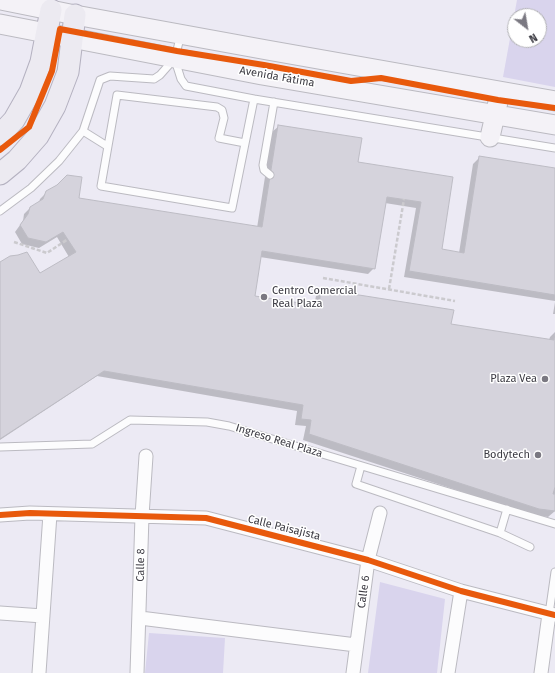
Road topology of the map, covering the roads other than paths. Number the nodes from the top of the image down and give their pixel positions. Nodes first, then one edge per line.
1 (1, 0) edge
2 (51, 10) junction
3 (75, 15) junction
4 (0, 24) edge
5 (47, 34) junction
6 (181, 34) junction
7 (72, 39) junction
8 (267, 50) junction
9 (175, 58) junction
10 (262, 75) junction
11 (500, 91) junction
12 (254, 99) junction
13 (555, 101) edge
14 (274, 102) junction
15 (495, 115) junction
16 (555, 125) edge
17 (83, 131) junction
18 (0, 135) edge
19 (490, 137) junction
20 (245, 144) junction
21 (107, 146) junction
22 (555, 148) edge
23 (0, 174) edge
24 (270, 175) dead end
25 (0, 211) edge
26 (0, 447) edge
27 (146, 456) dead end
28 (361, 466) junction
29 (507, 509) junction
30 (380, 513) dead end
31 (50, 514) junction
32 (0, 515) edge
33 (142, 516) junction
34 (555, 524) edge
35 (500, 533) junction
36 (530, 547) dead end
37 (368, 560) junction
38 (555, 572) edge
39 (461, 591) junction
40 (0, 613) edge
41 (552, 614) edge
42 (43, 616) junction
43 (140, 618) junction
44 (356, 645) junction
45 (39, 673) edge
46 (137, 673) edge
47 (353, 673) edge
48 (448, 673) edge
49 (541, 673) edge

1 - 2 main road
2 - 3 main road
2 - 5 main road
3 - 6 main road
3 - 7 main road
4 - 5 main road, Avenida Fátima
5 - 7 main road, Avenida Fátima
5 - 18 main road
6 - 8 main road
6 - 9 lane
7 - 9 main road, Avenida Fátima
7 - 23 main road
8 - 10 main road
8 - 11 main road
9 - 10 main road, Avenida Fátima
9 - 12 lane
9 - 17 lane
10 - 15 main road, Avenida Fátima
11 - 13 main road
11 - 15 main road
12 - 14 lane
12 - 20 lane
14 - 19 lane
14 - 24 lane
15 - 16 main road, Avenida Fátima
15 - 19 main road
17 - 21 lane
17 - 25 lane
19 - 22 lane
20 - 21 lane
20 - 21 lane
26 - 28 lane, Ingreso Real Plaza
27 - 33 street, Calle 8
28 - 29 lane, Ingreso Real Plaza
28 - 35 lane
29 - 34 lane, Ingreso Real Plaza
29 - 35 lane
30 - 37 street, Calle 6
31 - 32 street, Calle Paisajista
31 - 33 street, Calle Paisajista
31 - 42 street
33 - 37 street, Calle Paisajista
33 - 43 street, Calle 8
35 - 36 lane
37 - 39 street, Calle Paisajista
37 - 44 street, Calle 6
38 - 41 lane
39 - 41 street, Calle Paisajista
39 - 48 street
40 - 42 street
41 - 49 street
42 - 45 street
43 - 44 street
43 - 46 street, Calle 8
44 - 47 street, Calle 6

